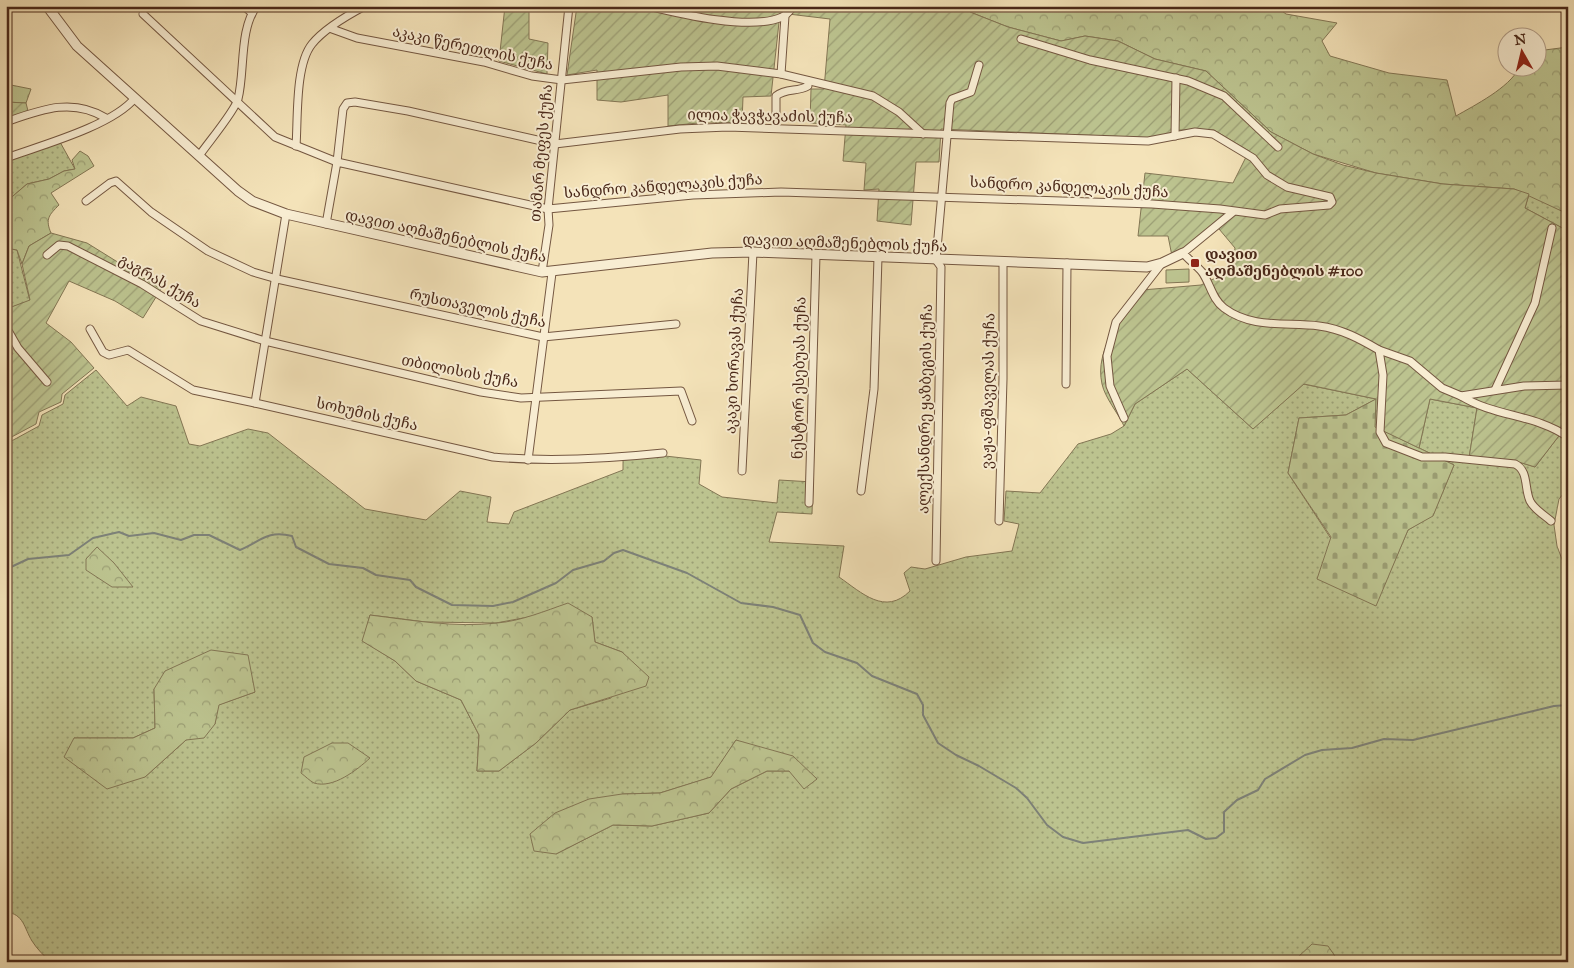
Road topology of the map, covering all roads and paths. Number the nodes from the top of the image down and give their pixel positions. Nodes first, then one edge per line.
1 (47, 6) edge
2 (244, 6) edge
3 (257, 6) edge
4 (365, 6) edge
5 (568, 6) edge
6 (648, 6) edge
7 (794, 6) edge
8 (252, 12) junction
9 (143, 14) dead end
10 (785, 16) junction
11 (332, 28) junction
12 (1021, 39) dead end
13 (979, 65) dead end
14 (781, 74) junction
15 (1176, 78) junction
16 (562, 80) junction
17 (808, 81) junction
18 (135, 98) junction
19 (238, 101) junction
20 (106, 118) junction
21 (6, 122) edge
22 (776, 128) junction
23 (923, 134) junction
24 (947, 134) junction
25 (1175, 136) junction
26 (554, 144) junction
27 (296, 146) junction
28 (1278, 147) dead end
29 (199, 156) junction
30 (6, 158) edge
31 (1253, 158) joint
32 (337, 162) junction
33 (942, 196) junction
34 (86, 201) dead end
35 (548, 209) junction
36 (1233, 212) junction
37 (286, 214) junction
38 (326, 224) junction
39 (1552, 228) dead end
40 (753, 252) junction
41 (1183, 254) junction
42 (816, 255) junction
43 (47, 256) dead end
44 (878, 257) junction
45 (936, 260) junction
46 (1003, 262) junction
47 (1162, 263) junction
48 (1067, 264) junction
49 (547, 273) junction
50 (277, 279) junction
51 (676, 324) dead end
52 (6, 327) edge
53 (90, 329) dead end
54 (543, 337) junction
55 (265, 341) junction
56 (1379, 350) junction
57 (47, 382) dead end
58 (1066, 384) dead end
59 (1568, 385) edge
60 (1496, 390) junction
61 (1460, 396) junction
62 (536, 398) junction
63 (255, 403) junction
64 (1124, 418) dead end
65 (692, 421) dead end
66 (1568, 437) edge
67 (663, 453) dead end
68 (528, 460) junction
69 (742, 471) dead end
70 (861, 491) dead end
71 (809, 503) dead end
72 (1551, 520) dead end
73 (999, 521) dead end
74 (936, 561) dead end

1 - 18 street, დავით აღმაშენებლის ქუჩა
2 - 8 street
3 - 8 street
4 - 11 street
5 - 16 street, თამარ მეფეს ქუჩა
6 - 10 street
7 - 10 street
8 - 19 street
9 - 19 street, სანდრო კანდელაკის ქუჩა
10 - 14 street
11 - 16 street, აკაკი წერეთლის ქუჩა
11 - 27 street
12 - 15 street
13 - 24 street, ალექსანდრე ყაზბეგის ქუჩა
14 - 16 street, აკაკი წერეთლის ქუჩა
14 - 17 street, აკაკი წერეთლის ქუჩა
15 - 25 street
15 - 28 street
16 - 26 street, თამარ მეფეს ქუჩა
17 - 22 street
17 - 23 street, აკაკი წერეთლის ქუჩა
18 - 20 street
18 - 29 street, დავით აღმაშენებლის ქუჩა
19 - 27 street, სანდრო კანდელაკის ქუჩა
19 - 29 street
20 - 21 street
20 - 30 street
22 - 23 street, ილია ჭავჭავაძის ქუჩა
22 - 26 street, ილია ჭავჭავაძის ქუჩა
23 - 24 street, ილია ჭავჭავაძის ქუჩა
24 - 25 street, ილია ჭავჭავაძის ქუჩა
24 - 33 street, ალექსანდრე ყაზბეგის ქუჩა
25 - 31 street, ილია ჭავჭავაძის ქუჩა
26 - 32 street, ილია ჭავჭავაძის ქუჩა
26 - 35 street, თამარ მეფეს ქუჩა
27 - 32 street, სანდრო კანდელაკის ქუჩა
29 - 37 street, დავით აღმაშენებლის ქუჩა
31 - 36 street, სანდრო კანდელაკის ქუჩა
32 - 35 street, სანდრო კანდელაკის ქუჩა
32 - 38 street, ილია ჭავჭავაძის ქუჩა
33 - 35 street, სანდრო კანდელაკის ქუჩა
33 - 36 street, სანდრო კანდელაკის ქუჩა
33 - 45 street, ალექსანდრე ყაზბეგის ქუჩა
34 - 50 street, რუსთაველის ქუჩა
35 - 49 street, თამარ მეფეს ქუჩა
36 - 41 street, დავით აღმაშენებლის ქუჩა
37 - 38 street, დავით აღმაშენებლის ქუჩა
37 - 50 street
38 - 49 street, დავით აღმაშენებლის ქუჩა
39 - 60 street
40 - 42 street, დავით აღმაშენებლის ქუჩა
40 - 49 street, დავით აღმაშენებლის ქუჩა
40 - 69 street, აკაკი ხორავას ქუჩა
41 - 47 street, დავით აღმაშენებლის ქუჩა
41 - 56 street
42 - 44 street, დავით აღმაშენებლის ქუჩა
42 - 71 street, ნესტორ ესებუას ქუჩა
43 - 55 street, გაგრას ქუჩა
44 - 45 street, დავით აღმაშენებლის ქუჩა
44 - 70 street
45 - 46 street, დავით აღმაშენებლის ქუჩა
45 - 74 street, ალექსანდრე ყაზბეგის ქუჩა
46 - 48 street, დავით აღმაშენებლის ქუჩა
46 - 73 street, ვაჟა-ფშაველას ქუჩა
47 - 48 street, დავით აღმაშენებლის ქუჩა
47 - 64 street
48 - 58 street
49 - 54 street, თამარ მეფეს ქუჩა
50 - 54 street, რუსთაველის ქუჩა
50 - 55 street
51 - 54 street, რუსთაველის ქუჩა
52 - 57 street
53 - 63 street, სოხუმის ქუჩა
54 - 62 street, თამარ მეფეს ქუჩა
55 - 62 street, თბილისის ქუჩა
55 - 63 street
56 - 61 street
56 - 72 street
59 - 60 street
60 - 61 street
61 - 66 street
62 - 65 street, თბილისის ქუჩა
62 - 68 street, თამარ მეფეს ქუჩა
63 - 68 street, სოხუმის ქუჩა
67 - 68 street, სოხუმის ქუჩა

